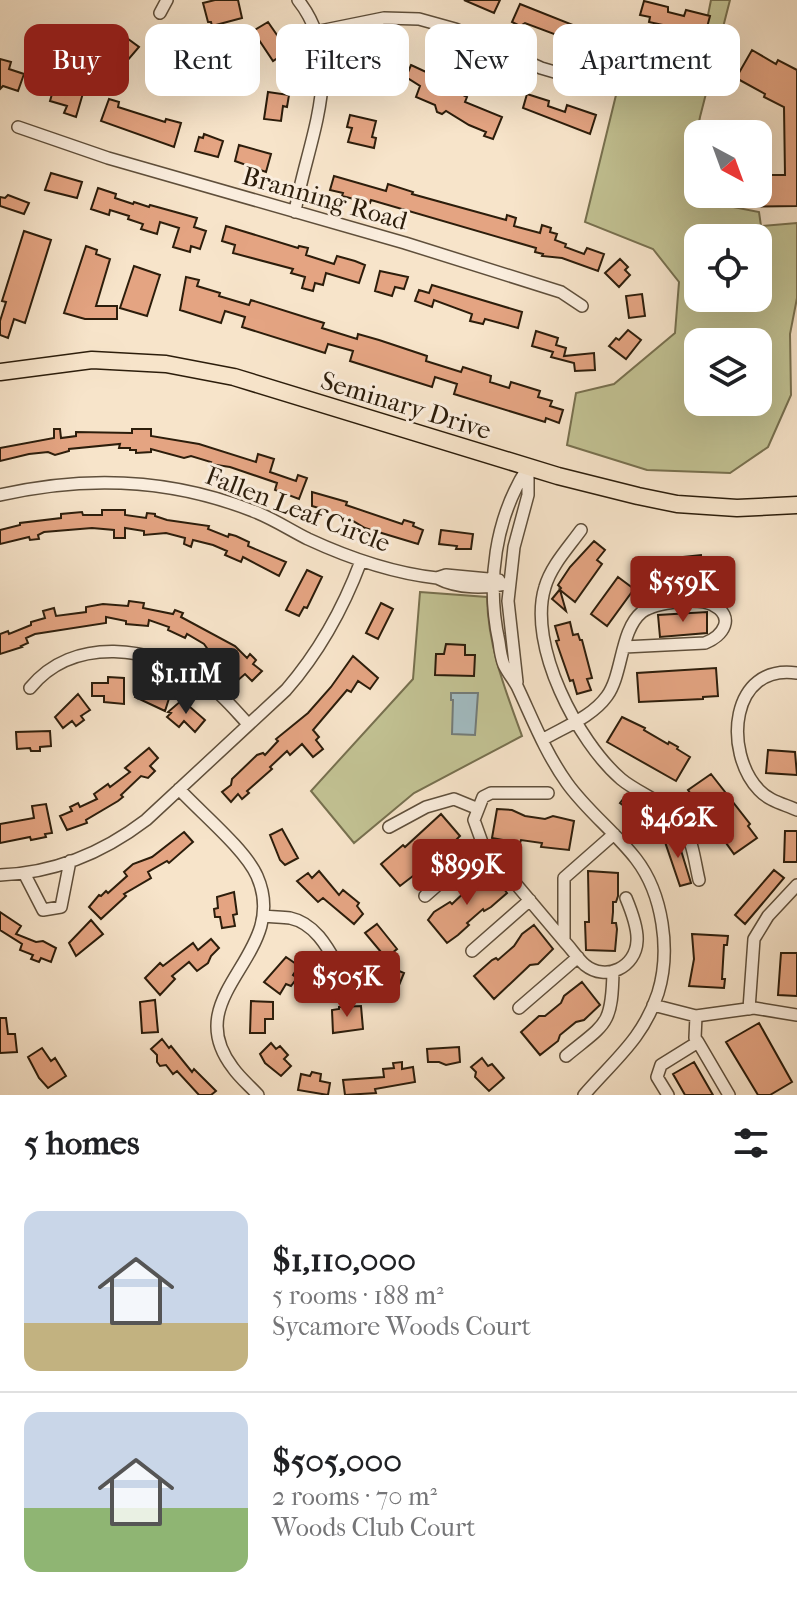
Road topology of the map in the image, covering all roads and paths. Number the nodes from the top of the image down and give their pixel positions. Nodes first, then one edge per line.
1 (167, 0) edge
2 (298, 0) edge
3 (160, 13) dead end
4 (311, 24) edge
5 (354, 24) edge
6 (553, 72) edge
7 (322, 96) edge
8 (18, 127) dead end
9 (295, 212) junction
10 (582, 306) dead end
11 (0, 372) edge
12 (528, 467) junction
13 (0, 495) edge
14 (797, 505) edge
15 (581, 530) dead end
16 (361, 561) junction
17 (493, 582) junction
18 (509, 583) junction
19 (624, 647) junction
20 (797, 673) edge
21 (517, 686) junction
22 (30, 688) dead end
23 (577, 721) junction
24 (248, 724) junction
25 (542, 740) junction
26 (179, 789) junction
27 (548, 793) dead end
28 (476, 808) junction
29 (797, 810) edge
30 (389, 827) dead end
31 (614, 834) junction
32 (483, 845) junction
33 (70, 861) junction
34 (24, 873) junction
35 (0, 875) edge
36 (699, 880) dead end
37 (797, 885) edge
38 (425, 896) dead end
39 (626, 898) dead end
40 (530, 900) junction
41 (264, 916) junction
42 (564, 941) junction
43 (472, 951) dead end
44 (578, 957) junction
45 (338, 966) dead end
46 (613, 971) junction
47 (653, 1005) junction
48 (519, 1008) dead end
49 (749, 1009) junction
50 (797, 1015) edge
51 (696, 1016) junction
52 (698, 1042) junction
53 (566, 1056) dead end
54 (258, 1095) edge
55 (584, 1095) edge
56 (668, 1095) edge
57 (729, 1095) edge

1 - 3 street
2 - 4 street
5 - 6 street
7 - 9 street
8 - 9 street, Branning Road
9 - 10 street, Branning Road
11 - 12 main road, Seminary Drive
12 - 14 main road, Seminary Drive
12 - 17 street
12 - 18 street
13 - 16 street, Fallen Leaf Circle
15 - 23 street
16 - 17 street, Fallen Leaf Circle
16 - 24 street
17 - 18 street, Fallen Leaf Circle
17 - 21 street
18 - 21 street
19 - 19 street
19 - 23 street
20 - 29 street
21 - 25 street
22 - 24 street
23 - 25 street
23 - 36 street
24 - 26 street
25 - 31 street
26 - 33 street
26 - 41 street
27 - 28 street
28 - 30 street
28 - 32 street
31 - 42 street
31 - 47 street
32 - 38 street
32 - 40 street
33 - 34 street
33 - 34 street
34 - 35 street
37 - 49 street
39 - 46 street
40 - 42 street
40 - 43 street
41 - 45 street
41 - 54 street
42 - 44 street
44 - 46 street
44 - 48 street
46 - 53 street
47 - 51 street
47 - 55 street
49 - 50 street
49 - 51 street
51 - 52 street
52 - 56 street
52 - 57 street

